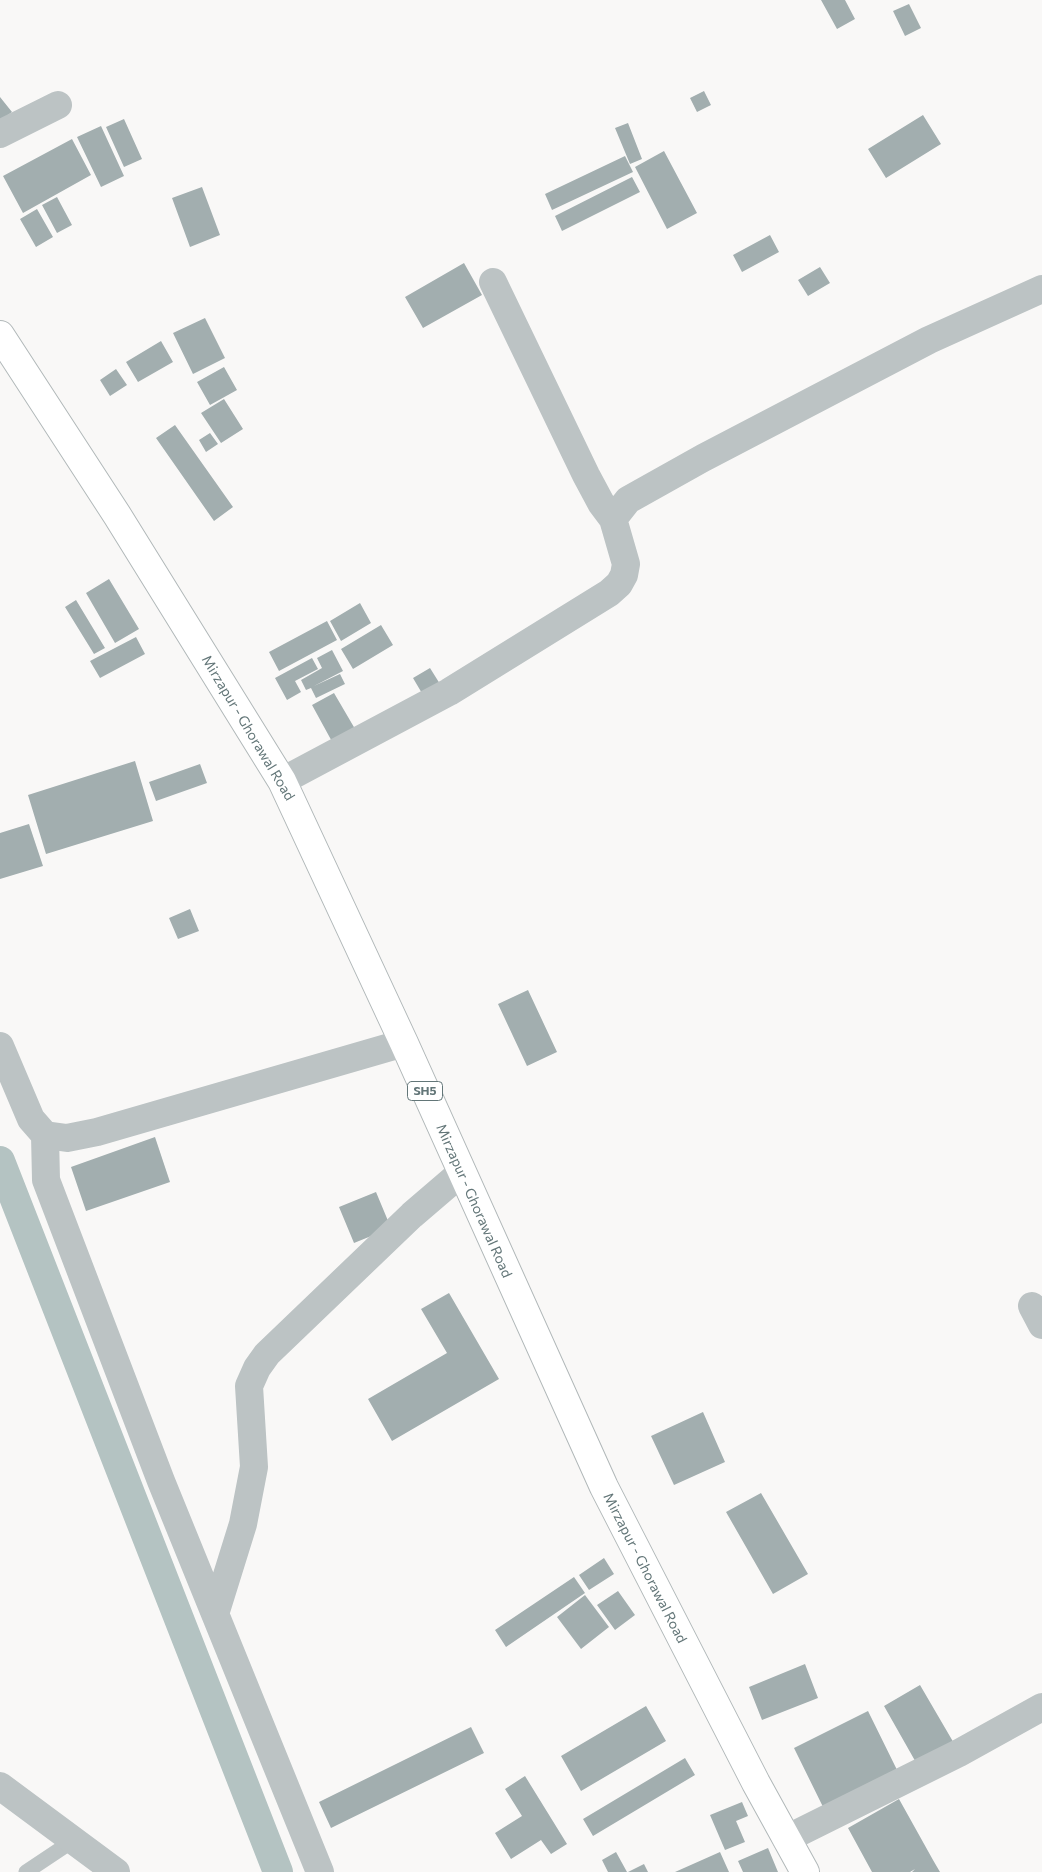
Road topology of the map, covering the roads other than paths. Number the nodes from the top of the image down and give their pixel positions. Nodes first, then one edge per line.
1 (58, 105) dead end
2 (0, 134) edge
3 (493, 282) dead end
4 (1042, 289) edge
5 (0, 335) edge
6 (613, 519) junction
7 (282, 781) junction
8 (404, 1043) junction
9 (0, 1046) edge
10 (45, 1135) junction
11 (461, 1173) junction
12 (215, 1614) junction
13 (1042, 1707) edge
14 (0, 1786) edge
15 (786, 1839) junction
16 (74, 1840) junction
17 (26, 1872) edge
18 (116, 1872) edge
19 (320, 1872) edge
20 (805, 1872) edge

1 - 2 street
3 - 6 street
4 - 6 street
5 - 7 main road, Mirzapur - Ghorawal Road / SH5
6 - 7 street
7 - 8 main road, Mirzapur - Ghorawal Road / SH5
8 - 10 street
8 - 11 main road, Mirzapur - Ghorawal Road / SH5
9 - 10 street
10 - 12 street
11 - 12 street
11 - 15 main road, Mirzapur - Ghorawal Road / SH5
12 - 19 street
13 - 15 street
14 - 16 street
15 - 20 main road, Mirzapur - Ghorawal Road / SH5
16 - 17 lane
16 - 18 street

